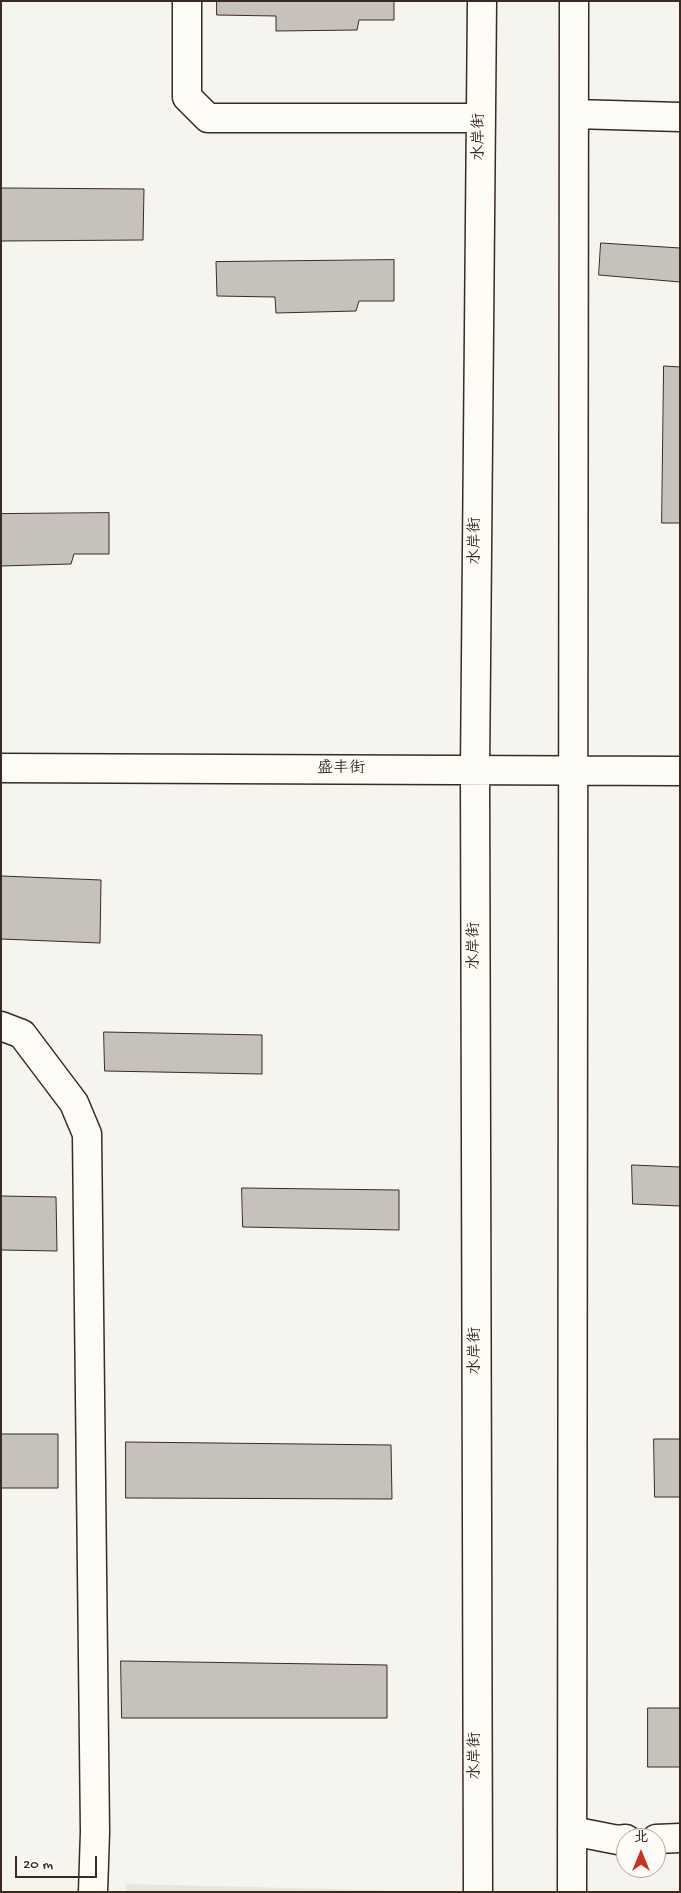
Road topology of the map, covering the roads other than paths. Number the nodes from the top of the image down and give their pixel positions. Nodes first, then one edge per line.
1 (187, 1) edge
2 (482, 1) edge
3 (574, 1) edge
4 (481, 114) junction
5 (574, 114) junction
6 (680, 117) edge
7 (1, 768) edge
8 (475, 770) junction
9 (574, 771) junction
10 (680, 771) edge
11 (1, 1026) edge
12 (572, 1831) junction
13 (680, 1838) edge
14 (666, 1839) edge
15 (616, 1840) edge
16 (93, 1892) edge
17 (478, 1892) edge
18 (572, 1892) edge

1 - 4 street
2 - 4 street, 水岸街
3 - 5 street
4 - 8 street, 水岸街
5 - 6 street
5 - 9 street
7 - 8 street, 盛丰街
8 - 9 street, 盛丰街
8 - 17 street, 水岸街
9 - 10 street, 盛丰街
9 - 12 street
11 - 16 street
12 - 15 street
12 - 18 street
13 - 14 street

